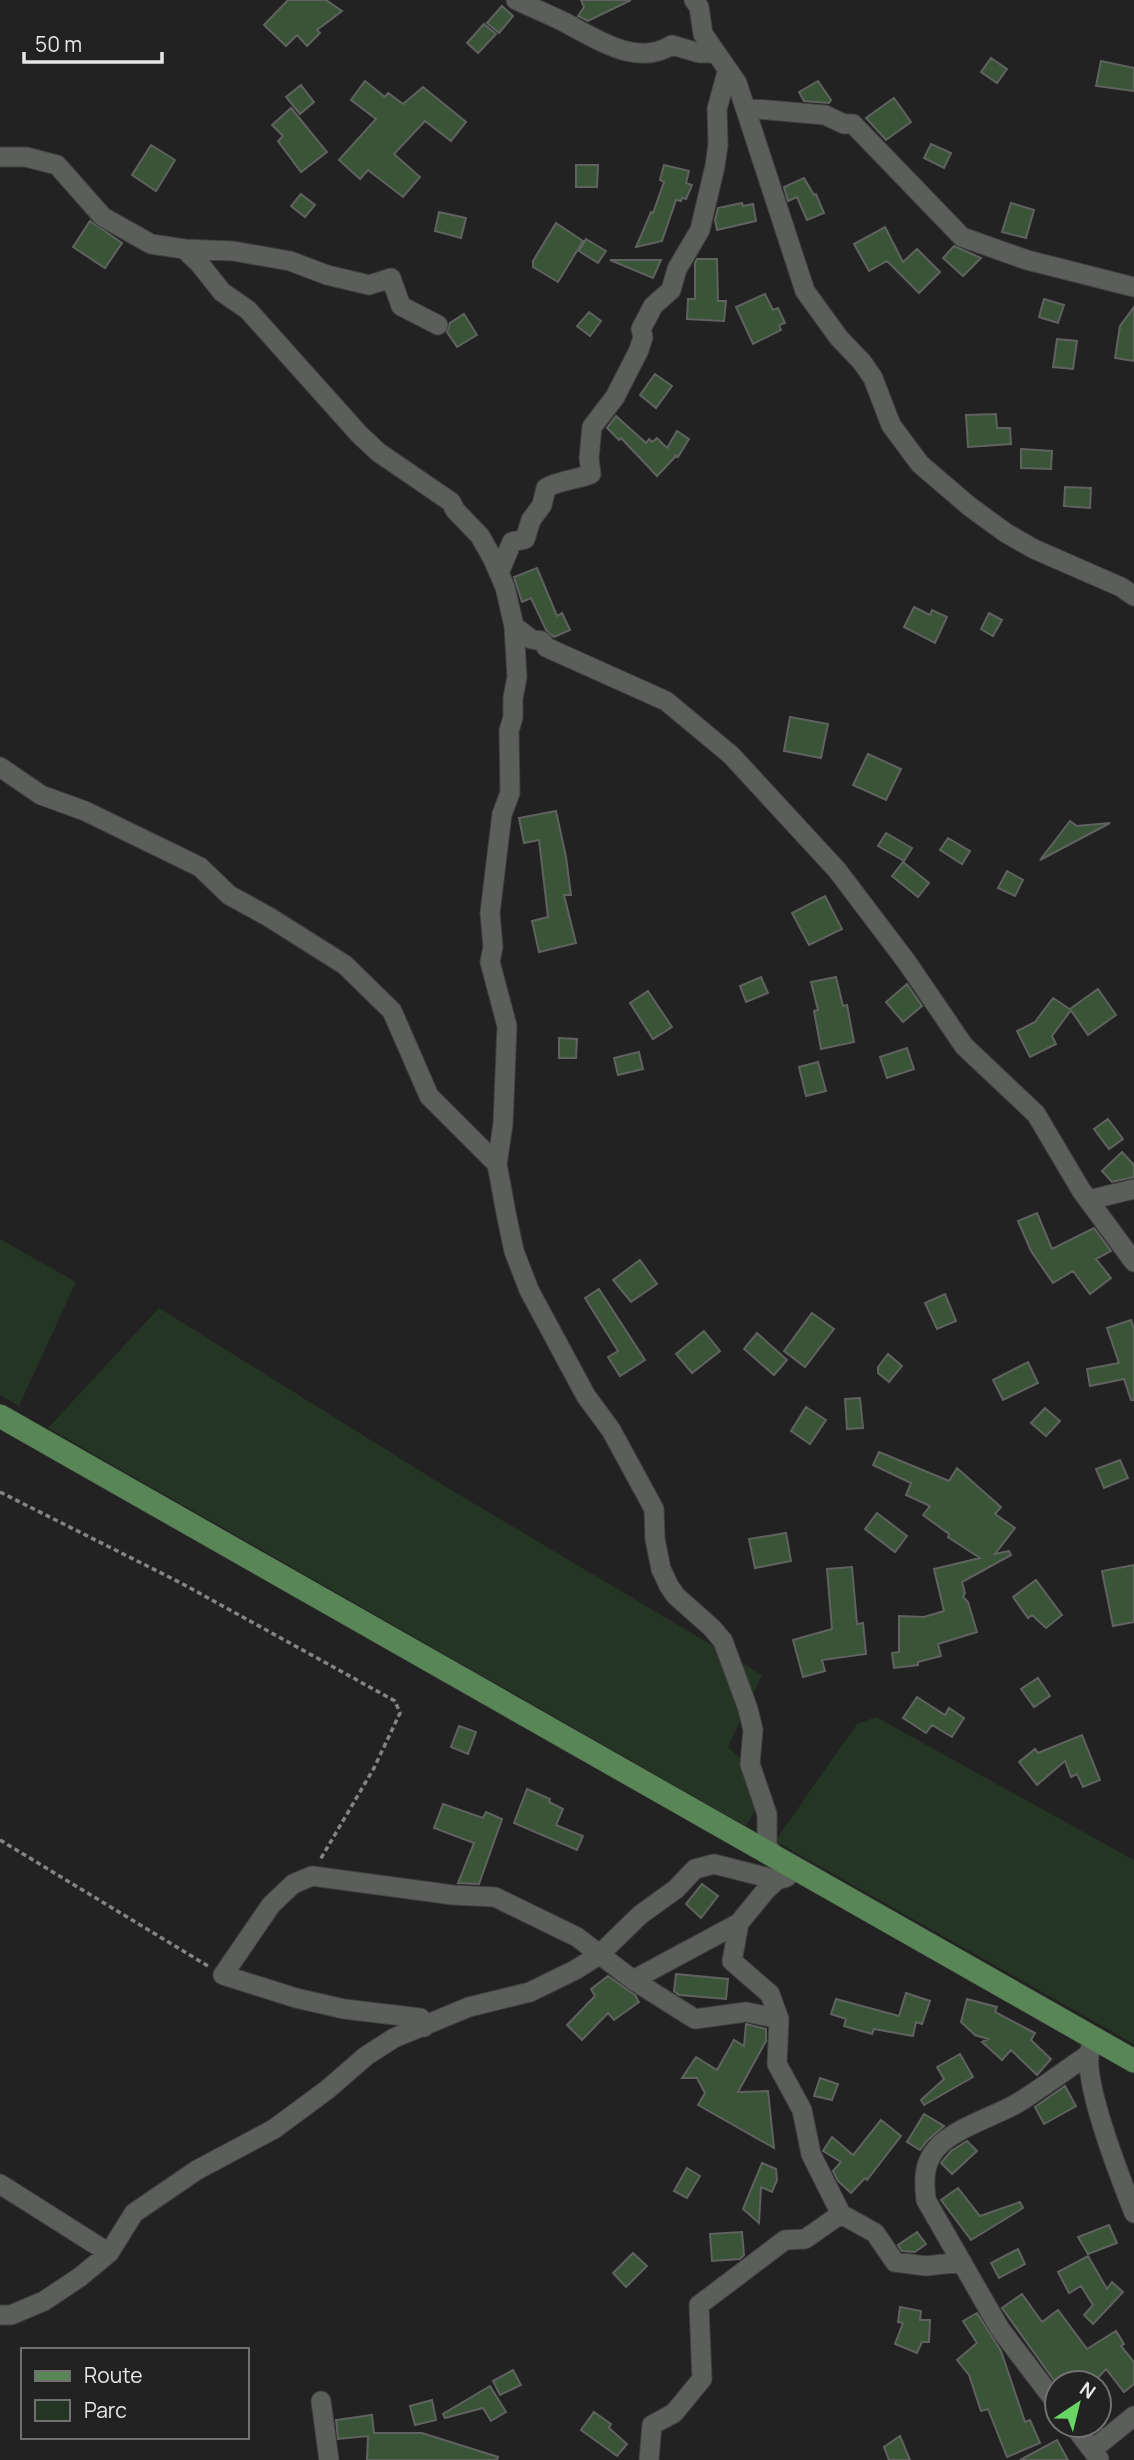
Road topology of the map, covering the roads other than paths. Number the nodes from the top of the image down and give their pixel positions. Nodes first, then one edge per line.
1 (516, 0) edge
2 (694, 0) edge
3 (714, 53) junction
4 (727, 72) junction
5 (745, 108) junction
6 (0, 156) edge
7 (184, 249) junction
8 (1134, 287) edge
9 (438, 325) dead end
10 (499, 573) junction
11 (1134, 596) edge
12 (514, 626) junction
13 (0, 767) edge
14 (497, 1164) junction
15 (1134, 1189) edge
16 (1089, 1200) junction
17 (1134, 1262) edge
18 (0, 1416) edge
19 (783, 1870) junction
20 (738, 1923) junction
21 (599, 1955) junction
22 (633, 1980) junction
23 (779, 2018) junction
24 (424, 2026) junction
25 (1091, 2047) junction
26 (1134, 2061) edge
27 (0, 2184) edge
28 (1134, 2213) edge
29 (841, 2214) junction
30 (109, 2253) junction
31 (962, 2262) junction
32 (0, 2315) edge
33 (1043, 2386) edge
34 (321, 2401) dead end
35 (1134, 2416) edge
36 (1084, 2439) edge
37 (1096, 2455) edge
38 (328, 2460) edge
39 (649, 2460) edge

1 - 3 street
2 - 3 street
3 - 4 street
4 - 5 street
4 - 10 street
5 - 8 street
5 - 11 street
6 - 7 street
7 - 9 street
7 - 10 street
10 - 12 street
12 - 14 street
12 - 16 street
13 - 14 street
14 - 19 street
15 - 16 street
16 - 17 street
18 - 19 main road
19 - 20 street
19 - 21 street
19 - 25 main road
20 - 22 street
20 - 23 street
21 - 22 street
21 - 24 street
21 - 24 street
22 - 23 street
23 - 29 street
24 - 30 street
25 - 26 main road
25 - 28 street
25 - 31 street
27 - 30 street
29 - 31 street
29 - 39 street
30 - 32 street
31 - 33 street
34 - 38 street
35 - 37 street
36 - 37 street

